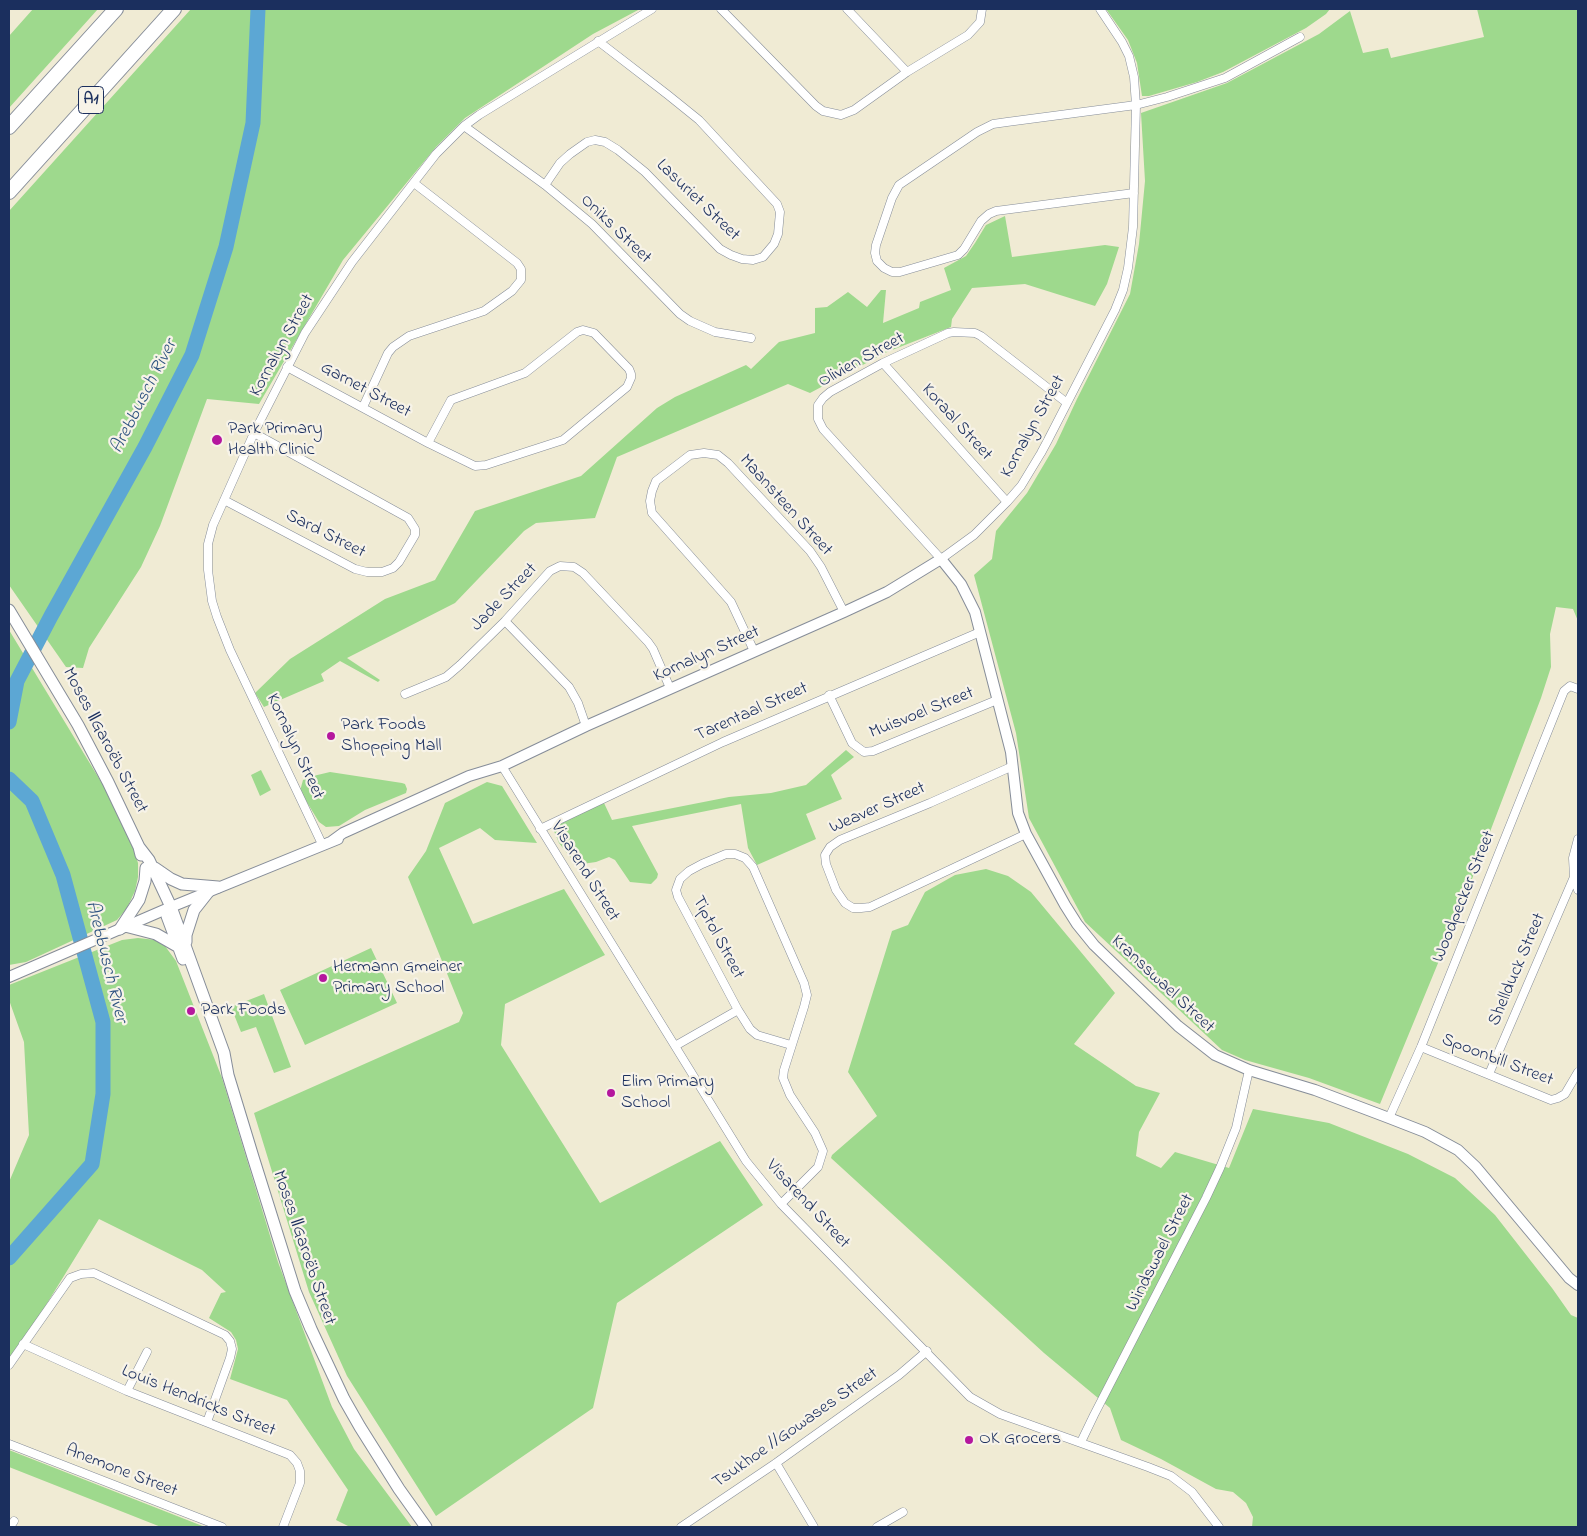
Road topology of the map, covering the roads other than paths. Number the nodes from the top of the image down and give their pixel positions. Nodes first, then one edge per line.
1 (116, 9) edge
2 (174, 9) edge
3 (652, 9) edge
4 (721, 9) edge
5 (847, 9) edge
6 (982, 9) edge
7 (1100, 9) edge
8 (1300, 37) dead end
9 (598, 41) junction
10 (907, 72) junction
11 (1136, 105) junction
12 (464, 126) junction
13 (9, 127) edge
14 (414, 183) junction
15 (545, 185) junction
16 (9, 192) edge
17 (1134, 193) junction
18 (751, 338) dead end
19 (883, 363) junction
20 (287, 366) junction
21 (1067, 404) junction
22 (363, 407) junction
23 (254, 433) junction
24 (428, 443) junction
25 (224, 500) junction
26 (1007, 502) junction
27 (941, 559) junction
28 (11, 612) edge
29 (844, 612) junction
30 (505, 621) junction
31 (980, 632) junction
32 (754, 651) junction
33 (670, 688) junction
34 (1578, 689) edge
35 (405, 694) dead end
36 (829, 695) junction
37 (998, 700) junction
38 (586, 726) junction
39 (502, 766) junction
40 (1013, 766) junction
41 (540, 829) junction
42 (1026, 834) junction
43 (1578, 840) edge
44 (322, 844) junction
45 (150, 868) junction
46 (1574, 877) junction
47 (214, 889) junction
48 (1578, 890) edge
49 (168, 908) junction
50 (123, 928) junction
51 (182, 947) junction
52 (9, 976) edge
53 (738, 1010) junction
54 (791, 1045) junction
55 (675, 1046) junction
56 (1421, 1047) junction
57 (1249, 1070) junction
58 (1578, 1072) edge
59 (1489, 1074) junction
60 (1389, 1118) junction
61 (781, 1204) junction
62 (1578, 1285) edge
63 (23, 1344) junction
64 (927, 1351) junction
65 (147, 1352) dead end
66 (9, 1365) edge
67 (127, 1392) junction
68 (207, 1422) junction
69 (1081, 1442) junction
70 (9, 1444) edge
71 (776, 1463) junction
72 (903, 1512) dead end
73 (222, 1527) edge
74 (283, 1527) edge
75 (426, 1527) edge
76 (680, 1527) edge
77 (814, 1527) edge
78 (877, 1527) edge
79 (1219, 1527) edge

1 - 13 highway, A1
2 - 16 highway, A1
3 - 9 street, Kornalyn Street
4 - 10 street
5 - 10 street
6 - 10 street
7 - 11 street, Kornalyn Street
8 - 11 street
9 - 12 street, Kornalyn Street
9 - 15 street, Lasuriet Street
11 - 17 street, Kornalyn Street
11 - 17 street
12 - 14 street, Kornalyn Street
12 - 15 street, Oniks Street
14 - 20 street, Kornalyn Street
14 - 22 street
15 - 18 street, Oniks Street
17 - 21 street, Kornalyn Street
19 - 21 street, Olivien Street
19 - 26 street, Koraal Street
19 - 27 street, Olivien Street
20 - 22 street, Garnet Street
20 - 23 street, Kornalyn Street
21 - 26 street, Kornalyn Street
22 - 24 street, Garnet Street
23 - 25 street, Kornalyn Street
23 - 25 street, Sard Street
24 - 24 street, Garnet Street
25 - 44 street, Kornalyn Street
26 - 27 street, Kornalyn Street
27 - 29 street, Kornalyn Street
27 - 31 street, Kransswael Street
28 - 45 main road, Moses ǁGaroëb Street
29 - 32 street, Kornalyn Street
29 - 32 street, Maansteen Street
30 - 33 street, Jade Street
30 - 35 street, Jade Street
30 - 38 street
31 - 36 street, Tarentaal Street
31 - 37 street, Kransswael Street
32 - 33 street, Kornalyn Street
33 - 38 street, Kornalyn Street
34 - 56 street, Woodpecker Street
36 - 37 street, Muisvoel Street
36 - 41 street, Tarentaal Street
37 - 40 street, Kransswael Street
38 - 39 street, Kornalyn Street
39 - 41 street, Visarend Street
39 - 44 street, Kornalyn Street
40 - 42 street, Kransswael Street
40 - 42 street, Weaver Street
41 - 55 street, Visarend Street
42 - 57 street, Kransswael Street
43 - 46 street
44 - 47 street, Kornalyn Street
45 - 47 main road
45 - 49 main road, Moses ǁGaroëb Street
45 - 50 main road
46 - 48 street
46 - 59 street, Shellduck Street
47 - 49 street, Kornalyn Street
47 - 51 main road
49 - 50 street, Kornalyn Street
49 - 51 main road, Moses ǁGaroëb Street
50 - 51 main road
50 - 52 street, Kornalyn Street
51 - 75 main road, Moses ǁGaroëb Street
53 - 54 street, Tiptol Street
53 - 54 street, Tiptol Street
53 - 55 street
54 - 61 street, Tiptol Street
55 - 61 street, Visarend Street
56 - 59 street, Spoonbill Street
56 - 60 street, Woodpecker Street
57 - 60 street, Kransswael Street
57 - 69 street, Windswael Street
58 - 59 street, Spoonbill Street
60 - 62 street, Kransswael Street
61 - 64 street, Visarend Street
63 - 66 street
63 - 67 street, Louis Hendricks Street
63 - 68 street
64 - 69 street, Visarend Street
64 - 71 street, Tsukhoe //Gowases Street
65 - 67 street
67 - 68 street, Louis Hendricks Street
68 - 74 street, Louis Hendricks Street
69 - 79 street, Visarend Street
70 - 73 street, Anemone Street
71 - 76 street, Tsukhoe //Gowases Street
71 - 77 street
72 - 78 street

